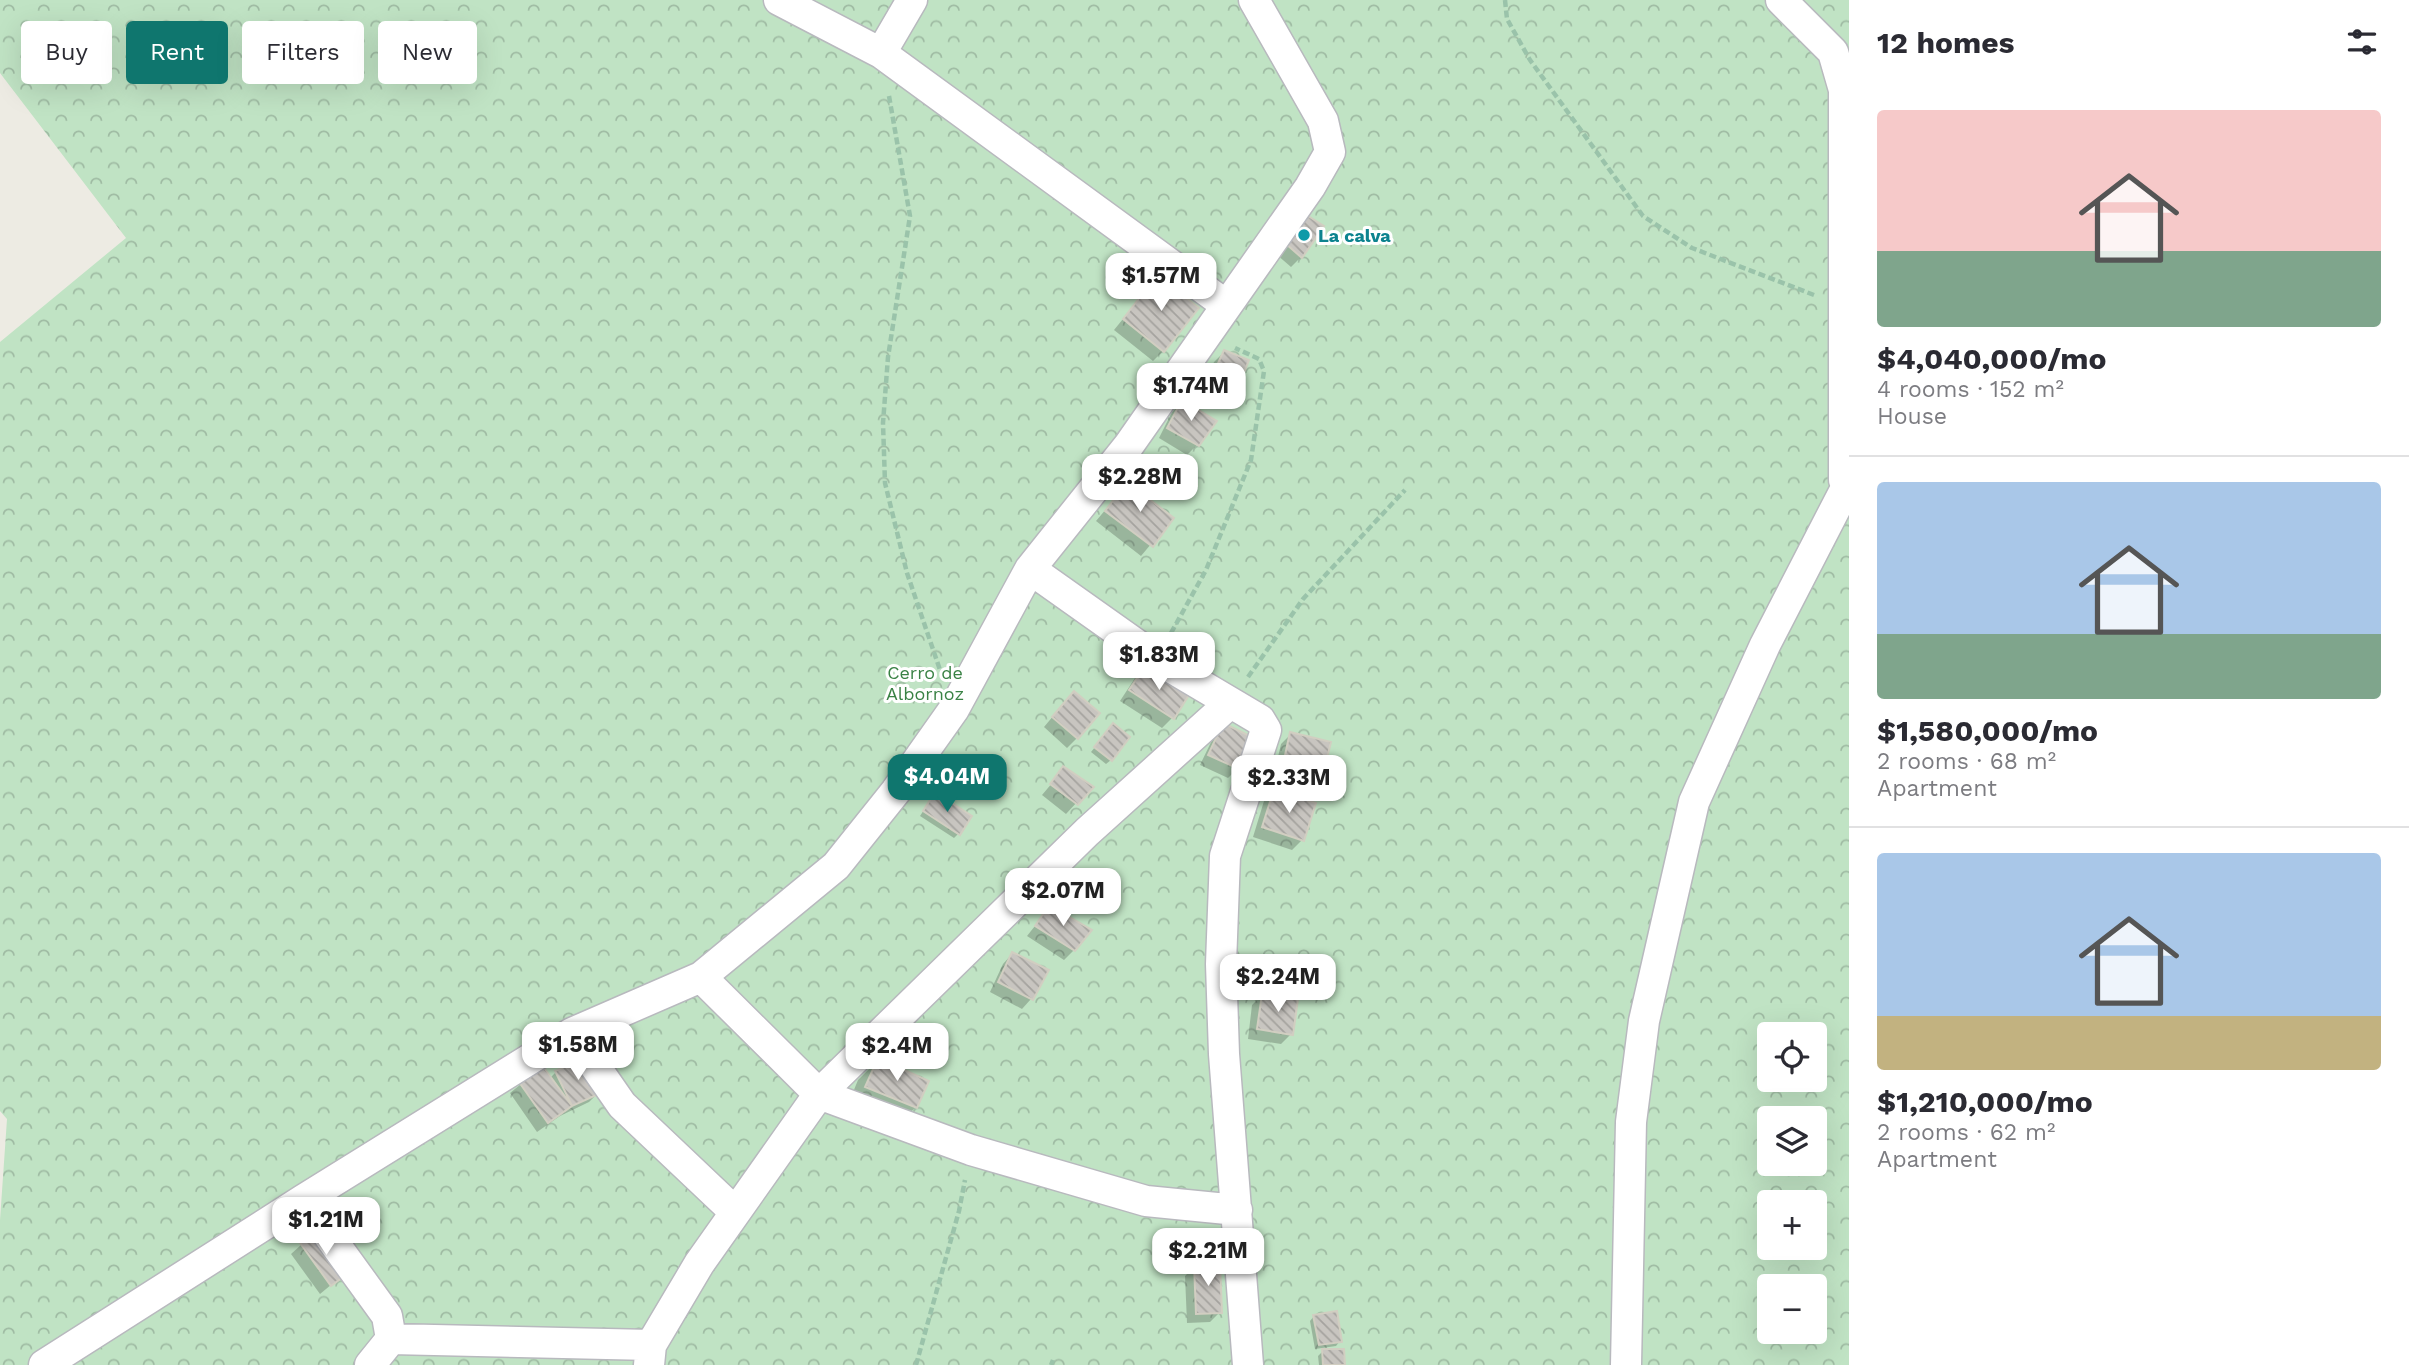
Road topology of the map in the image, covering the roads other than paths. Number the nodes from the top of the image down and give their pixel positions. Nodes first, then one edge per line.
1 (912, 0) edge
2 (1254, 0) edge
3 (1781, 0) edge
4 (786, 2) edge
5 (881, 54) junction
6 (1226, 304) junction
7 (1848, 485) edge
8 (1030, 569) junction
9 (1230, 703) junction
10 (701, 978) junction
11 (572, 1033) junction
12 (819, 1094) junction
13 (303, 1200) junction
14 (1237, 1210) junction
15 (735, 1212) junction
16 (391, 1339) junction
17 (650, 1355) edge
18 (44, 1365) edge
19 (370, 1365) edge
20 (1248, 1365) edge
21 (1626, 1365) edge

1 - 5 street
2 - 6 street
3 - 7 street
4 - 5 street
5 - 6 street
6 - 8 street
7 - 21 street
8 - 9 street
8 - 10 street
9 - 12 street
9 - 14 street
10 - 11 street
10 - 12 street
11 - 13 street
11 - 15 street
12 - 14 street
12 - 15 street
13 - 16 street
13 - 18 street
14 - 20 street
15 - 17 street
16 - 17 street
16 - 19 street

